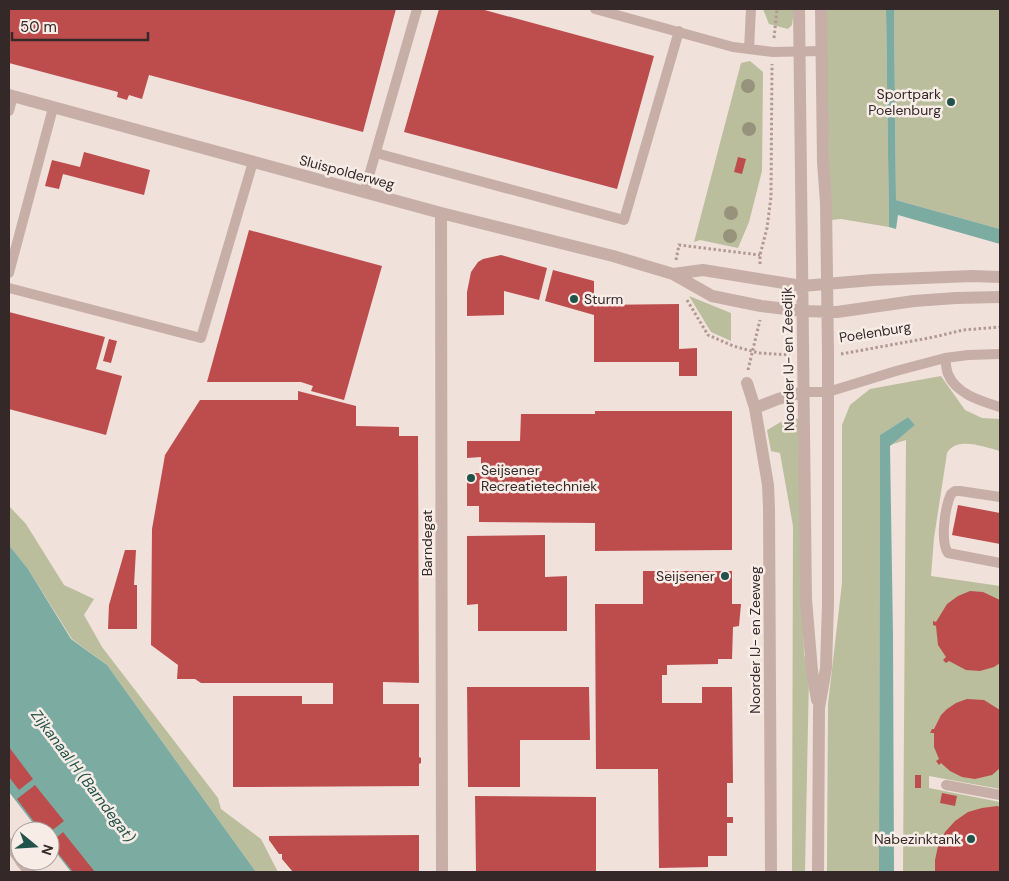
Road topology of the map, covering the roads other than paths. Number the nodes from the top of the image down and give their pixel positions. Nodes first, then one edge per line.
1 (417, 9) edge
2 (595, 9) edge
3 (751, 9) edge
4 (799, 9) edge
5 (821, 9) edge
6 (679, 31) junction
7 (750, 49) junction
8 (800, 52) junction
9 (822, 52) junction
10 (11, 96) edge
11 (54, 108) junction
12 (9, 111) edge
13 (376, 153) junction
14 (253, 162) junction
15 (364, 192) junction
16 (441, 213) junction
17 (9, 273) edge
18 (673, 274) junction
19 (1000, 277) edge
20 (827, 283) junction
21 (802, 286) junction
22 (9, 288) edge
23 (1000, 297) edge
24 (802, 311) junction
25 (827, 311) junction
26 (1000, 354) edge
27 (945, 358) junction
28 (747, 383) dead end
29 (804, 392) junction
30 (828, 392) junction
31 (1000, 407) edge
32 (755, 408) junction
33 (1000, 497) edge
34 (1000, 563) edge
35 (819, 708) junction
36 (946, 785) dead end
37 (1000, 795) edge
38 (442, 872) edge
39 (771, 872) edge
40 (818, 872) edge

1 - 13 lane
2 - 6 lane
3 - 7 lane
4 - 8 street, Noorder IJ- en Zeedijk
5 - 9 street, Noorder IJ- en Zeedijk
6 - 7 lane
6 - 13 lane, Sluispolderweg
7 - 8 lane
8 - 9 lane
8 - 21 street, Noorder IJ- en Zeedijk
9 - 20 street, Noorder IJ- en Zeedijk
10 - 11 street, Sluispolderweg
10 - 12 lane, Sluispolderweg
11 - 14 street, Sluispolderweg
11 - 17 lane
13 - 15 lane
14 - 15 street, Sluispolderweg
14 - 22 lane
15 - 16 street, Sluispolderweg
16 - 18 street, Sluispolderweg
16 - 38 street, Barndegat
18 - 21 street, Sluispolderweg
18 - 24 street, Sluispolderweg
19 - 20 street
20 - 21 street, Sluispolderweg
20 - 25 street, Noorder IJ- en Zeedijk
21 - 24 street, Noorder IJ- en Zeedijk
23 - 25 street, Poelenburg
24 - 25 street, Poelenburg
24 - 29 street, Noorder IJ- en Zeedijk
25 - 30 street, Noorder IJ- en Zeedijk
26 - 27 lane
27 - 30 lane
27 - 31 lane
28 - 32 street, Noorder IJ- en Zeeweg
29 - 30 lane
29 - 32 street
29 - 35 street, Noorder IJ- en Zeedijk
30 - 35 street, Noorder IJ- en Zeedijk
32 - 39 street, Noorder IJ- en Zeeweg
33 - 34 lane
35 - 40 street, Noorder IJ- en Zeedijk
36 - 37 lane

